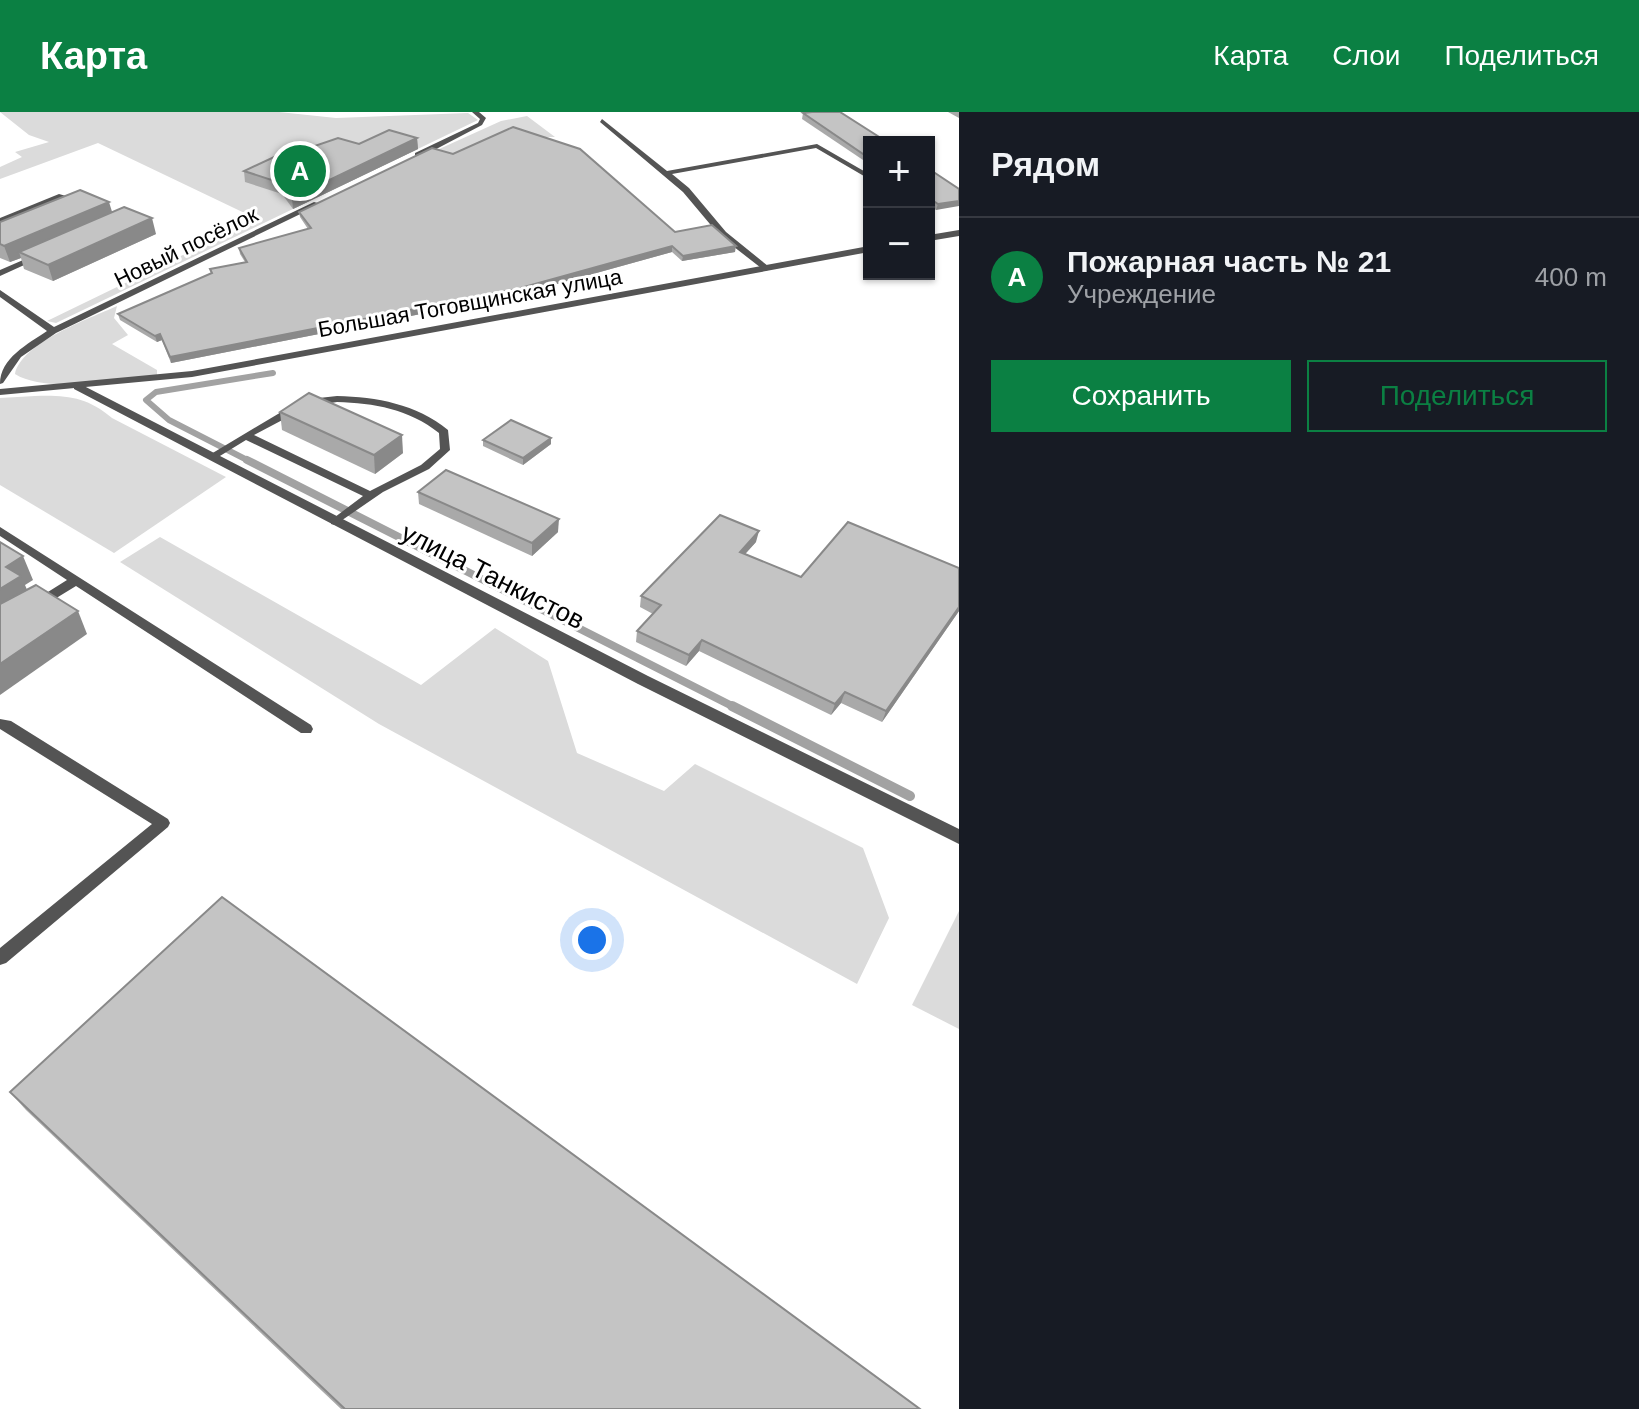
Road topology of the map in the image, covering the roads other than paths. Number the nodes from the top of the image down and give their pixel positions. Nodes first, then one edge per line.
1 (475, 112) edge
2 (602, 121) dead end
3 (407, 160) edge
4 (667, 173) junction
5 (863, 173) edge
6 (62, 196) edge
7 (331, 197) edge
8 (0, 221) edge
9 (959, 233) edge
10 (935, 237) edge
11 (863, 250) edge
12 (44, 254) edge
13 (765, 268) junction
14 (0, 273) edge
15 (0, 293) edge
16 (53, 331) junction
17 (0, 381) edge
18 (78, 387) junction
19 (0, 392) edge
20 (247, 436) junction
21 (211, 457) junction
22 (371, 496) junction
23 (335, 522) junction
24 (0, 531) edge
25 (76, 580) junction
26 (22, 614) edge
27 (0, 724) edge
28 (306, 729) dead end
29 (959, 837) edge
30 (0, 958) edge

1 - 3 lane
2 - 4 lane
4 - 5 lane
4 - 13 lane
6 - 8 lane
7 - 16 lane, Новый посёлок
9 - 10 street
11 - 13 street, Большая Тоговщинская улица
12 - 14 lane
13 - 18 street, Большая Тоговщинская улица
15 - 16 lane
16 - 17 lane, Новый посёлок
18 - 19 street
18 - 21 street, улица Танкистов
20 - 21 lane
20 - 22 lane
20 - 22 lane
21 - 23 street, улица Танкистов
22 - 23 lane
23 - 29 street, улица Танкистов
24 - 25 lane
25 - 26 lane
25 - 28 lane
27 - 30 lane

